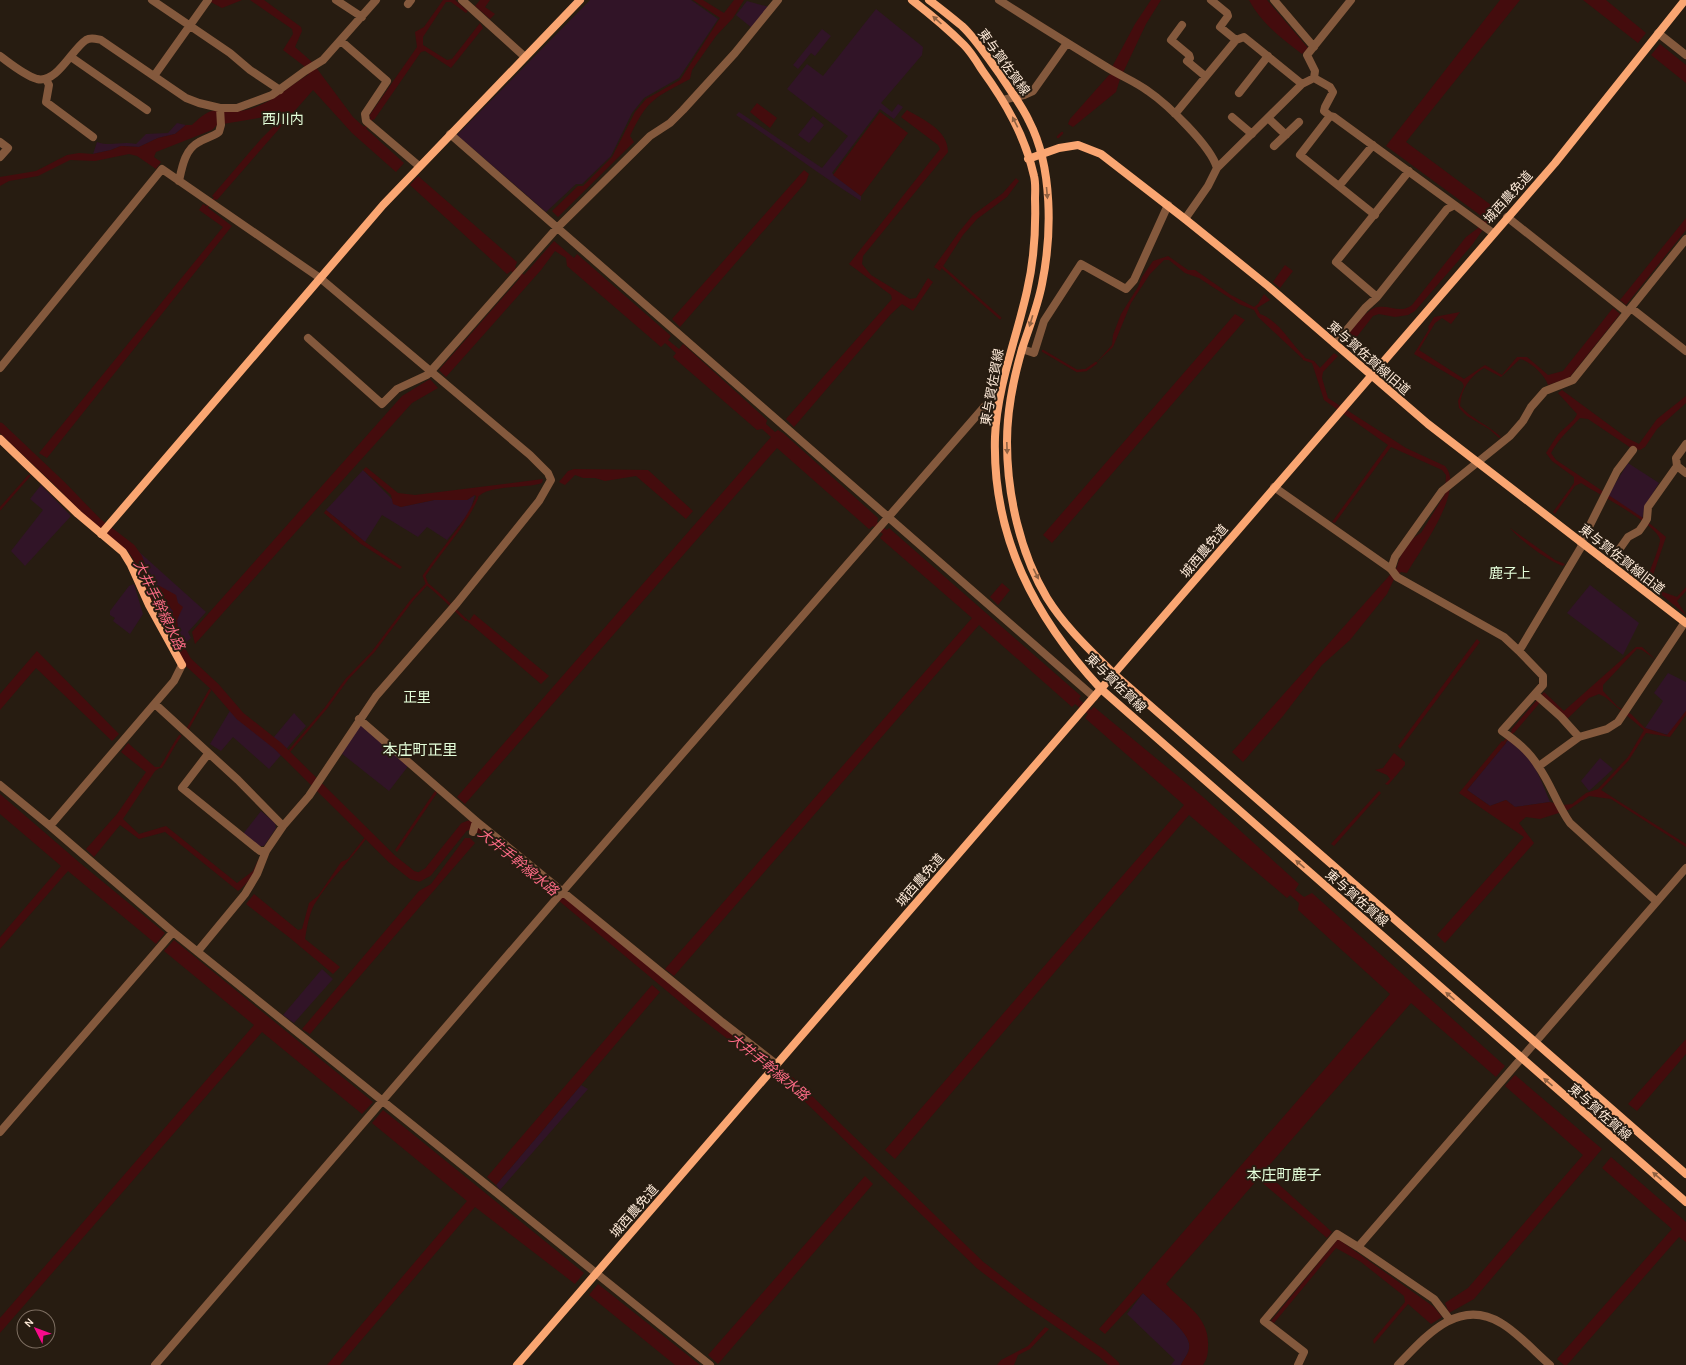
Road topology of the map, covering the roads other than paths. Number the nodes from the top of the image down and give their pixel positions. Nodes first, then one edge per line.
1 (152, 0) edge
2 (336, 0) edge
3 (376, 0) edge
4 (462, 0) edge
5 (580, 0) edge
6 (778, 0) edge
7 (912, 0) edge
8 (999, 0) edge
9 (1210, 0) edge
10 (1274, 0) edge
11 (1351, 0) edge
12 (1685, 0) edge
13 (208, 1) edge
14 (932, 1) edge
15 (362, 17) junction
16 (191, 25) junction
17 (1182, 25) dead end
18 (1658, 33) junction
19 (1236, 40) junction
20 (341, 41) junction
21 (1067, 43) junction
22 (1314, 47) junction
23 (1686, 55) edge
24 (0, 56) edge
25 (1268, 56) junction
26 (71, 57) junction
27 (525, 57) junction
28 (154, 76) junction
29 (1206, 76) junction
30 (1314, 78) junction
31 (46, 79) junction
32 (1302, 84) junction
33 (280, 90) junction
34 (1239, 94) dead end
35 (1016, 98) junction
36 (1003, 100) junction
37 (220, 109) junction
38 (147, 110) dead end
39 (1174, 114) junction
40 (1330, 116) junction
41 (1232, 117) dead end
42 (1268, 118) junction
43 (1299, 122) dead end
44 (450, 134) junction
45 (1252, 134) junction
46 (1286, 135) junction
47 (94, 137) dead end
48 (0, 142) edge
49 (1373, 145) junction
50 (1274, 146) dead end
51 (1041, 155) junction
52 (0, 157) edge
53 (1028, 159) junction
54 (419, 166) junction
55 (1217, 168) junction
56 (1409, 171) junction
57 (179, 181) junction
58 (1340, 186) junction
59 (1168, 205) junction
60 (1453, 206) junction
61 (1375, 215) junction
62 (1507, 217) junction
63 (1185, 219) junction
64 (557, 228) junction
65 (1486, 228) junction
66 (1686, 239) edge
67 (320, 278) junction
68 (1377, 297) junction
69 (1629, 310) junction
70 (308, 338) dead end
71 (1334, 344) junction
72 (1022, 348) junction
73 (1686, 351) edge
74 (0, 368) edge
75 (431, 371) junction
76 (1371, 376) junction
77 (986, 406) dead end
78 (0, 439) edge
79 (1686, 444) edge
80 (1633, 450) dead end
81 (1479, 463) junction
82 (1677, 466) junction
83 (1686, 473) edge
84 (1274, 487) junction
85 (889, 517) junction
86 (104, 530) junction
87 (1582, 543) junction
88 (1609, 564) junction
89 (1391, 569) junction
90 (1686, 623) edge
91 (1519, 651) junction
92 (182, 665) joint
93 (1114, 674) junction
94 (1101, 689) junction
95 (1094, 697) junction
96 (1538, 697) junction
97 (155, 704) junction
98 (359, 719) junction
99 (1579, 737) junction
100 (208, 754) junction
101 (1539, 766) junction
102 (0, 785) edge
103 (476, 821) junction
104 (50, 826) junction
105 (283, 826) junction
106 (473, 832) dead end
107 (266, 851) junction
108 (1686, 868) edge
109 (563, 891) junction
110 (1656, 901) junction
111 (173, 932) junction
112 (198, 951) junction
113 (1536, 1042) junction
114 (1522, 1059) junction
115 (776, 1064) junction
116 (382, 1101) junction
117 (0, 1132) edge
118 (1686, 1174) edge
119 (1686, 1202) edge
120 (1358, 1247) junction
121 (596, 1273) junction
122 (1448, 1317) junction
123 (155, 1365) edge
124 (517, 1365) edge
125 (710, 1365) edge
126 (1298, 1365) edge
127 (1398, 1365) edge
128 (1550, 1365) edge

1 - 16 street
2 - 15 street
3 - 15 street
4 - 27 street
5 - 27 main road
6 - 64 street
36 -> 7 main road, 東与賀佐賀線
8 - 21 street
9 - 19 street
10 - 22 street
11 - 22 street
12 - 18 main road, 城西農免道
13 - 16 street
14 - 35 main road, 東与賀佐賀線
15 - 20 street
16 - 28 street
16 - 33 street
17 - 29 street
18 - 23 street
18 - 62 main road, 城西農免道
19 - 25 street
19 - 29 street
20 - 33 street
20 - 54 street
21 - 35 street
21 - 39 street
22 - 30 street
24 - 31 street
25 - 32 street
25 - 34 street
26 - 28 street
26 - 31 street
26 - 38 street
27 - 44 main road
28 - 37 street
29 - 39 street
30 - 32 street
30 - 40 street
31 - 47 street
32 - 42 street
33 - 37 street
35 - 36 street
35 - 51 main road, 東与賀佐賀線
53 -> 36 main road, 東与賀佐賀線
37 - 57 street
39 - 55 street
40 - 49 street
40 - 58 street
41 - 45 street
42 - 45 street
42 - 46 street
43 - 46 street
44 - 54 main road
44 - 64 street
45 - 55 street
46 - 50 street
48 - 52 street
49 - 56 street
49 - 58 street
51 - 53 main road, 東与賀佐賀線旧道
51 - 59 main road, 東与賀佐賀線旧道
51 -> 72 main road, 東与賀佐賀線
53 - 94 main road, 東与賀佐賀線
54 - 67 main road
55 - 63 street
56 - 60 street
56 - 61 street
57 - 67 street
57 - 74 street
58 - 61 street
59 - 63 main road, 東与賀佐賀線旧道
59 - 72 street
60 - 65 street
60 - 68 street
61 - 68 street
62 - 65 main road, 城西農免道
62 - 69 street
63 - 71 main road, 東与賀佐賀線旧道
64 - 75 street
64 - 85 street
65 - 76 main road, 城西農免道
66 - 69 street
67 - 75 street
67 - 86 main road
68 - 71 street
69 - 73 street
69 - 81 street
70 - 75 street
71 - 76 main road, 東与賀佐賀線旧道
72 -> 93 main road, 東与賀佐賀線
75 - 98 street
76 - 81 main road, 東与賀佐賀線旧道
76 - 84 main road, 城西農免道
77 - 85 street
78 - 86 main road
79 - 82 street
80 - 87 street
81 - 87 main road, 東与賀佐賀線旧道
81 - 89 street
82 - 83 street
82 - 88 street
84 - 89 street
84 - 93 main road, 城西農免道
85 - 95 street
85 - 109 street
86 - 92 main road
87 - 88 main road, 東与賀佐賀線旧道
87 - 91 street
88 - 90 main road, 東与賀佐賀線旧道
89 - 91 street
90 - 99 street
91 - 96 street
92 - 97 street
93 - 94 main road, 城西農免道
93 - 113 main road, 東与賀佐賀線
94 - 95 main road, 城西農免道
114 -> 94 main road, 東与賀佐賀線
95 - 115 main road, 城西農免道
96 - 99 street
96 - 101 street
97 - 100 street
97 - 104 street
98 - 103 street
98 - 105 street
99 - 101 street
100 - 105 street
100 - 107 street
101 - 110 street
102 - 104 street
103 - 106 street
103 - 109 street
104 - 111 street
105 - 107 street
107 - 112 street
108 - 110 street
109 - 115 street
109 - 116 street
110 - 113 street
111 - 112 street
111 - 117 street
112 - 116 street
113 - 114 street
113 - 118 main road, 東与賀佐賀線
119 -> 114 main road, 東与賀佐賀線
114 - 120 street
115 - 121 main road, 城西農免道
116 - 121 street
116 - 123 street
120 - 122 street
120 - 126 street
121 - 124 main road, 城西農免道
121 - 125 street
122 - 127 street
122 - 128 street

